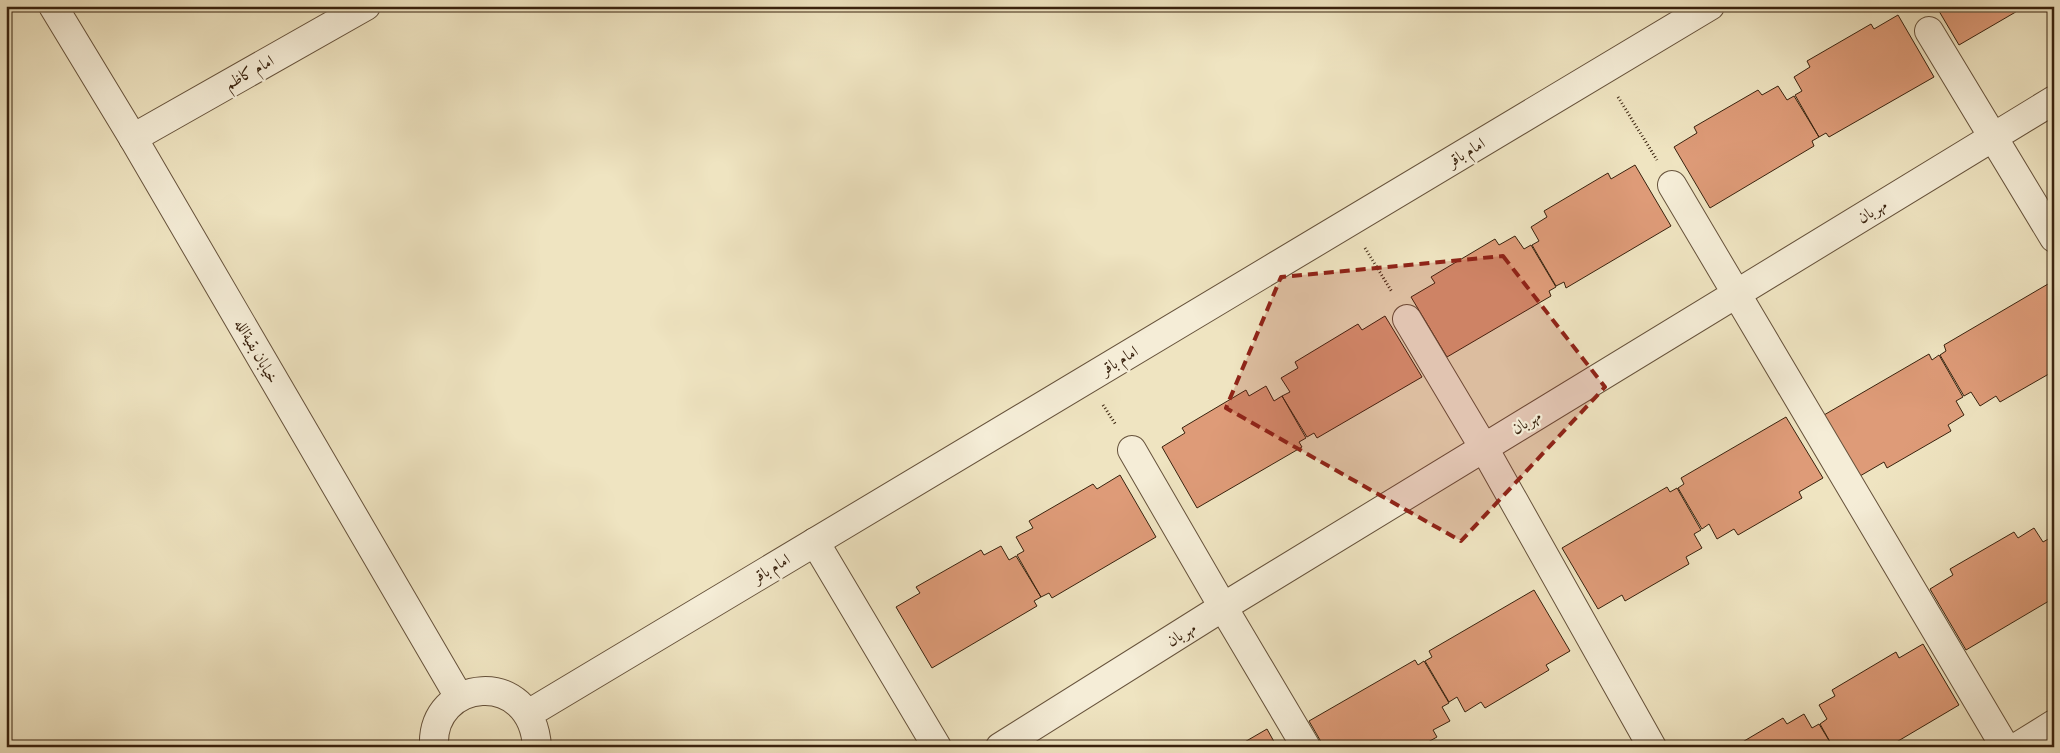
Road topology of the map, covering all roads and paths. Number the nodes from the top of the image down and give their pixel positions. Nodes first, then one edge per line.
1 (53, 6) edge
2 (366, 6) edge
3 (1710, 6) edge
4 (1929, 30) dead end
5 (1603, 70) junction
6 (2054, 100) edge
7 (1993, 137) junction
8 (133, 138) junction
9 (1672, 185) joint
10 (1350, 221) junction
11 (2054, 238) edge
12 (1736, 294) junction
13 (1407, 319) joint
14 (1086, 380) junction
15 (1484, 448) junction
16 (1132, 450) joint
17 (816, 542) junction
18 (1223, 607) junction
19 (458, 697) junction
20 (528, 714) junction
21 (2054, 724) edge
22 (434, 747) edge
23 (537, 747) edge
24 (937, 747) edge
25 (1000, 747) edge
26 (1306, 747) edge
27 (1652, 747) edge
28 (2005, 747) edge
29 (2018, 747) edge

1 - 8 street, خیابان بقیةالله
2 - 8 street, امام کاظم
3 - 5 street, امام باقر
4 - 7 street
5 - 9 path
5 - 10 street, امام باقر
6 - 7 street, مهربان
7 - 11 street
7 - 12 street, مهربان
8 - 19 street, خیابان بقیةالله
9 - 12 street
10 - 13 path
10 - 14 street, امام باقر
12 - 15 street, مهربان
12 - 28 street
13 - 15 street
14 - 16 path
14 - 17 street, امام باقر
15 - 18 street, مهربان
15 - 27 street
16 - 18 street
17 - 20 street, امام باقر
17 - 24 street
18 - 25 street, مهربان
18 - 26 street
19 - 20 street
19 - 22 street
20 - 23 street
21 - 29 street

